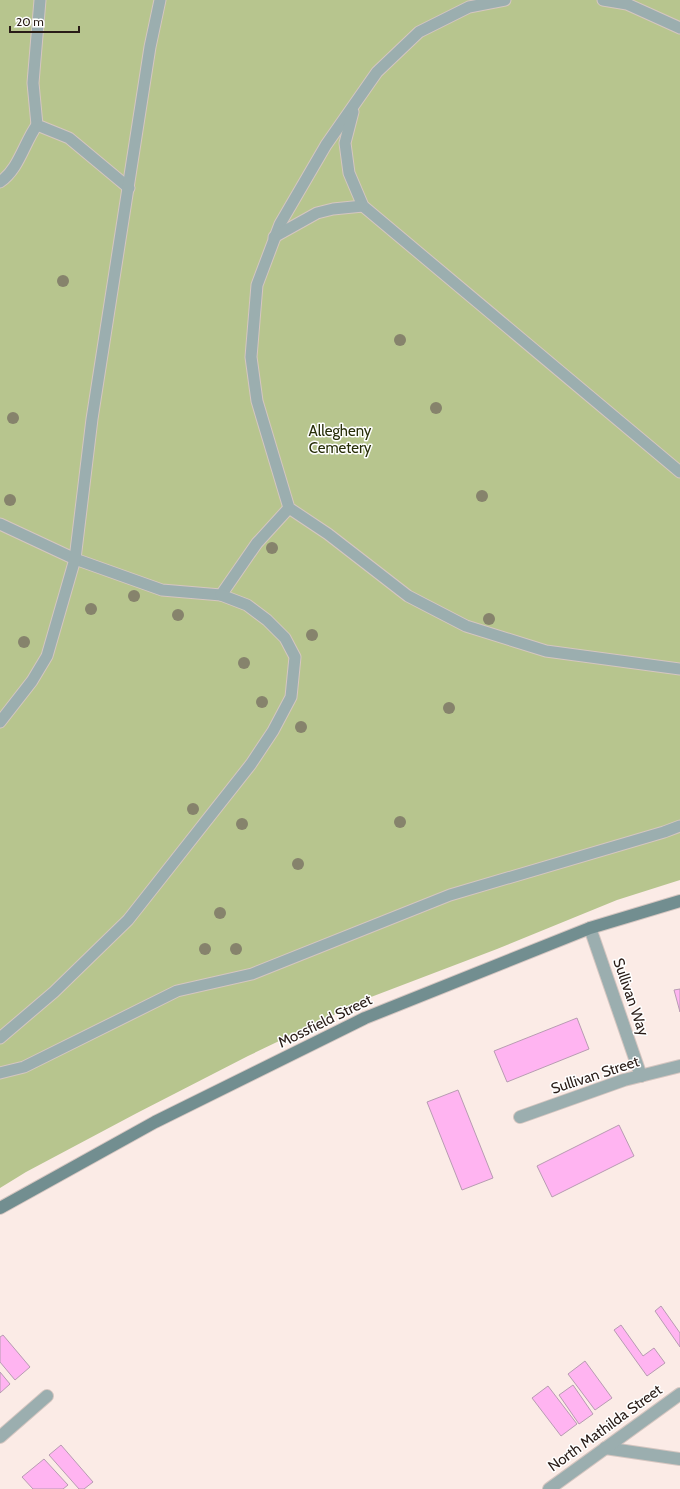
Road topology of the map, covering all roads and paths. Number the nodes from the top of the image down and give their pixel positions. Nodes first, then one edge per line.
1 (40, 0) edge
2 (160, 0) edge
3 (505, 0) edge
4 (603, 0) edge
5 (680, 28) edge
6 (354, 107) junction
7 (37, 125) junction
8 (0, 182) edge
9 (129, 188) junction
10 (363, 206) junction
11 (274, 237) junction
12 (680, 472) edge
13 (289, 508) junction
14 (0, 524) edge
15 (76, 559) junction
16 (221, 595) junction
17 (680, 669) edge
18 (0, 722) edge
19 (680, 826) edge
20 (680, 901) edge
21 (590, 928) junction
22 (0, 1038) edge
23 (680, 1066) edge
24 (0, 1073) edge
25 (641, 1076) junction
26 (520, 1118) dead end
27 (0, 1208) edge
28 (680, 1394) edge
29 (47, 1396) dead end
30 (0, 1437) edge
31 (605, 1448) junction
32 (680, 1459) edge
33 (549, 1489) edge

1 - 7 lane
2 - 9 lane
3 - 6 lane
4 - 5 lane
6 - 10 lane
6 - 11 lane
7 - 8 lane
7 - 9 lane
9 - 15 lane
10 - 11 lane
10 - 12 lane
11 - 13 lane
13 - 16 lane
13 - 17 lane
14 - 15 lane
15 - 16 lane
15 - 18 lane
16 - 22 lane
19 - 24 lane
20 - 21 street, Mossfield Street
21 - 25 street, Sullivan Way
21 - 27 street, Mossfield Street
23 - 25 street, Sullivan Street
25 - 26 street, Sullivan Street
28 - 31 street, North Mathilda Street
29 - 30 street
31 - 32 street
31 - 33 street, North Mathilda Street

